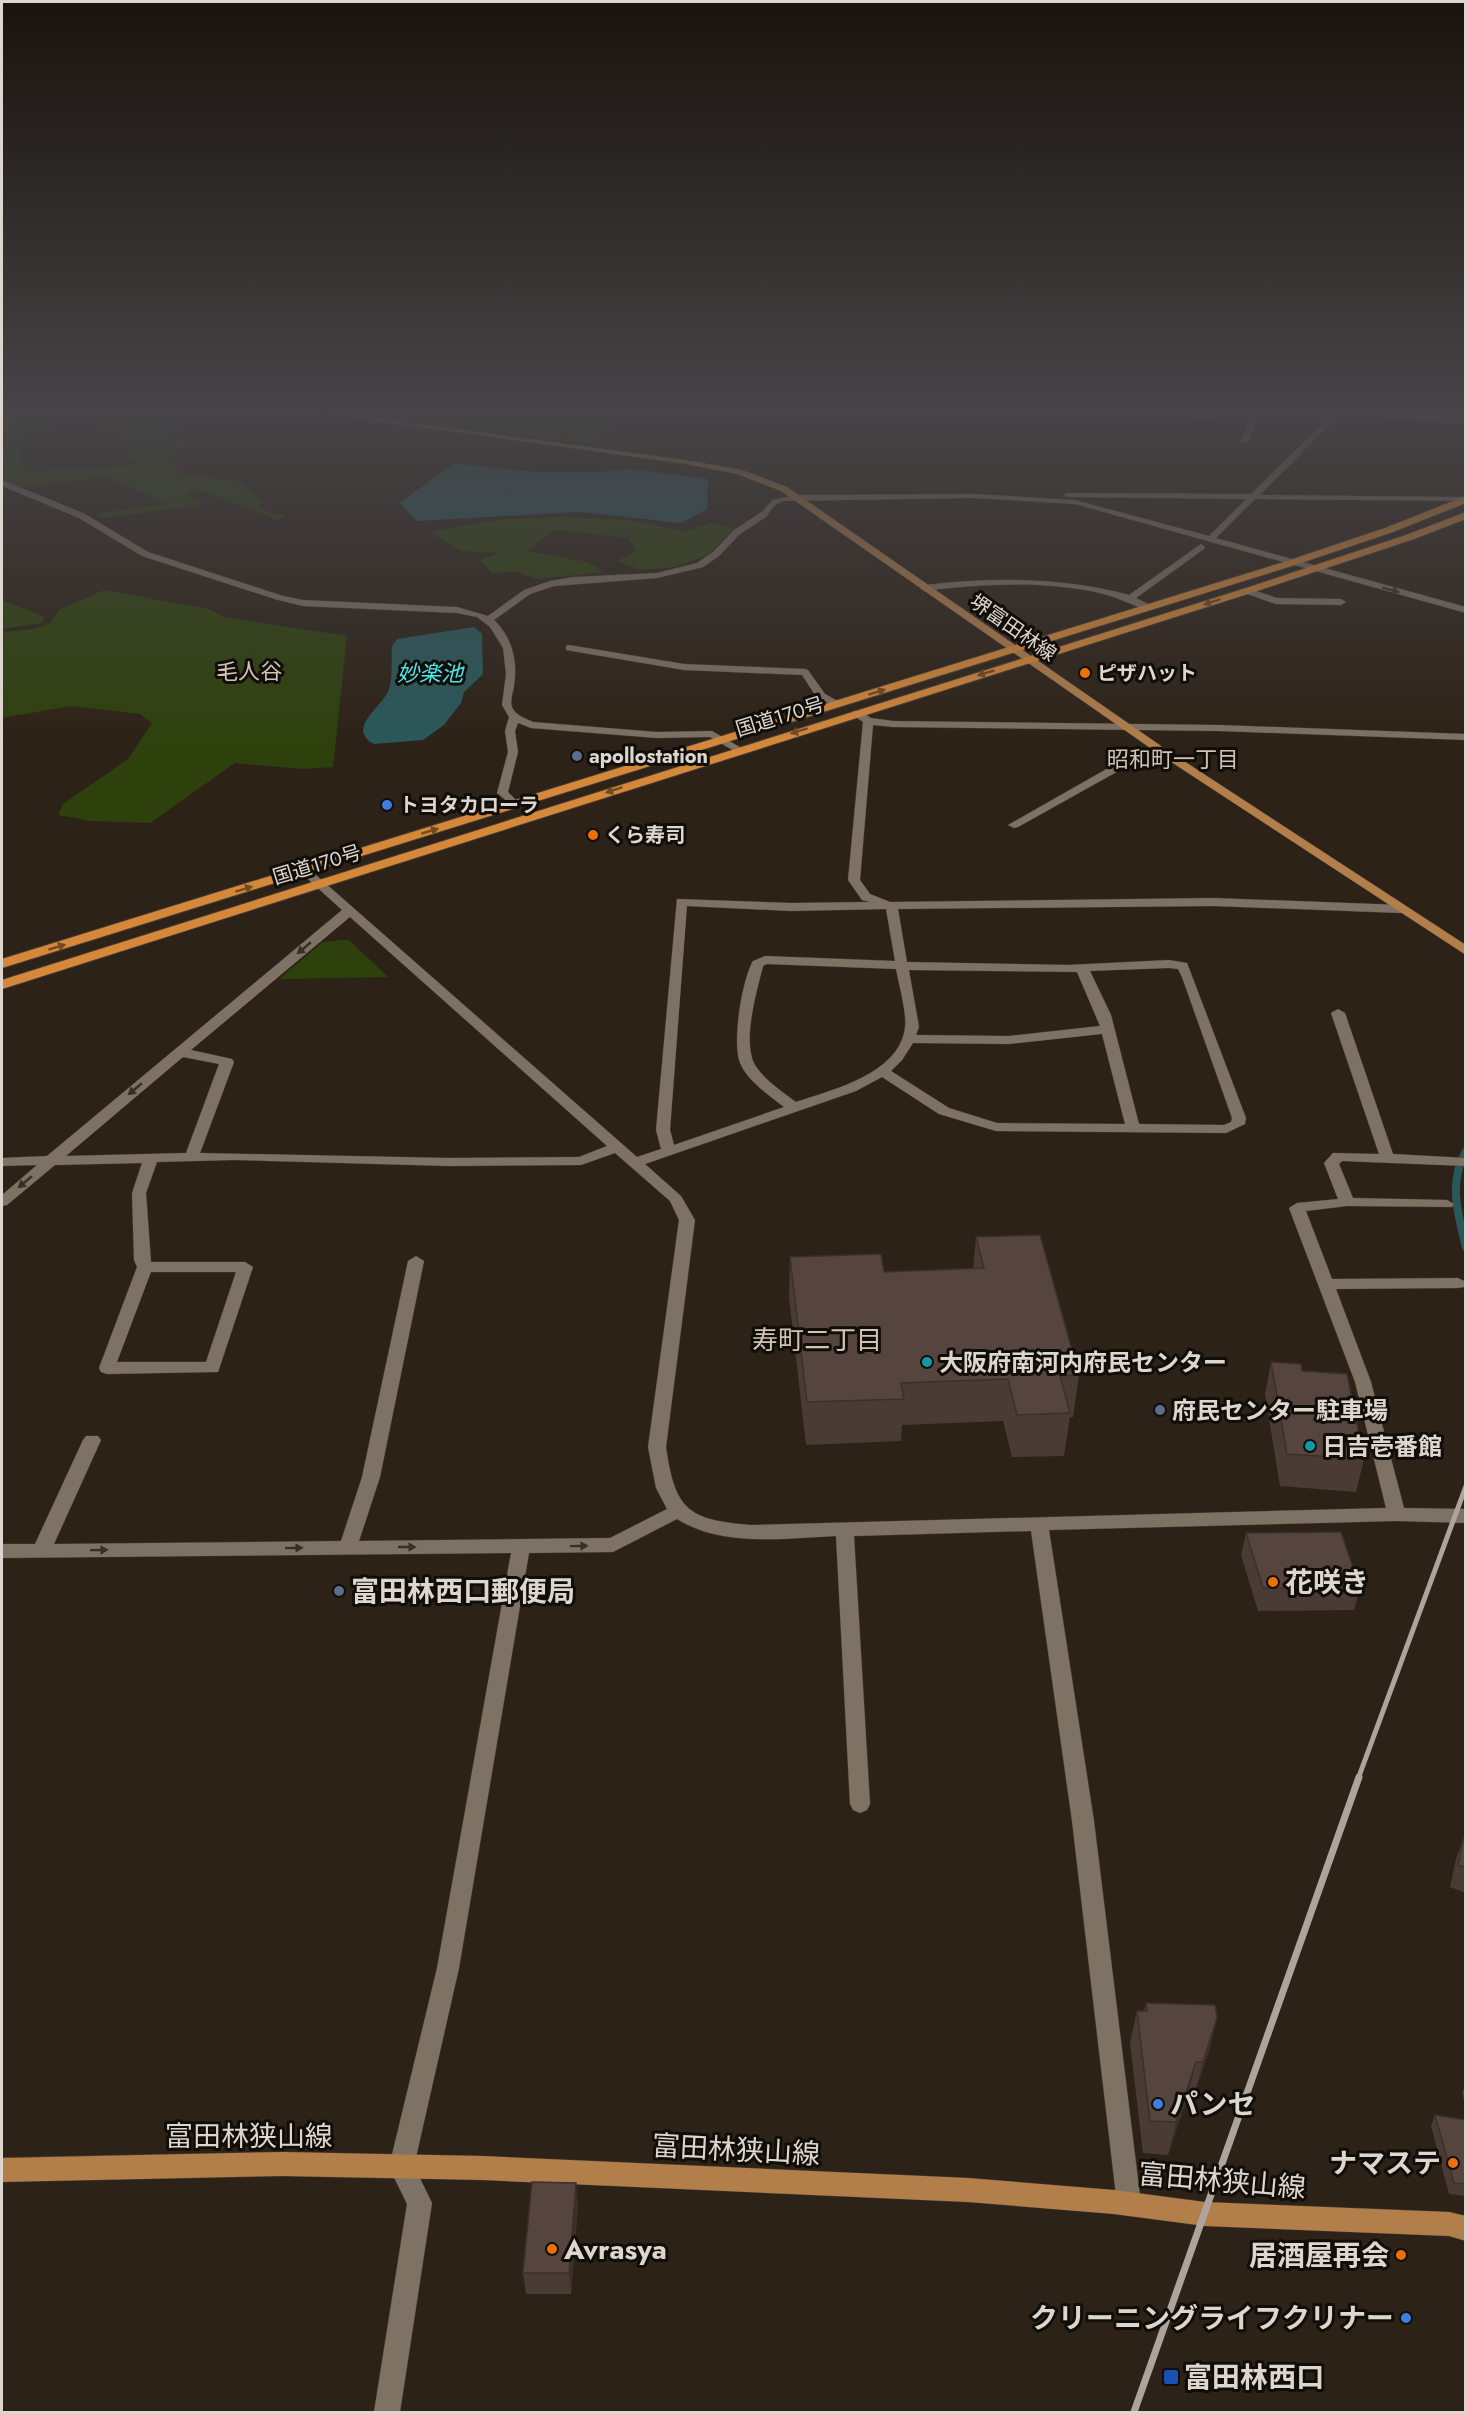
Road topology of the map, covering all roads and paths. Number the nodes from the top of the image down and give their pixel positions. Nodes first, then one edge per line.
1 (90, 521) edge
2 (754, 521) edge
3 (829, 521) edge
4 (1141, 521) edge
5 (1229, 521) edge
6 (1412, 521) edge
7 (1450, 521) edge
8 (1166, 538) dead end
9 (1210, 540) junction
10 (1201, 547) junction
11 (1291, 563) junction
12 (1274, 568) junction
13 (1314, 569) junction
14 (1298, 574) junction
15 (1337, 586) dead end
16 (924, 588) junction
17 (1247, 591) junction
18 (1132, 597) junction
19 (1341, 602) dead end
20 (1439, 603) junction
21 (1466, 604) edge
22 (1147, 607) junction
23 (1466, 610) edge
24 (1443, 615) dead end
25 (488, 620) junction
26 (1466, 621) edge
27 (569, 648) dead end
28 (1012, 649) junction
29 (1028, 660) junction
30 (838, 704) junction
31 (862, 717) junction
32 (514, 718) junction
33 (1130, 729) junction
34 (1466, 737) edge
35 (723, 740) junction
36 (740, 750) junction
37 (1160, 750) junction
38 (515, 805) junction
39 (1014, 825) dead end
40 (304, 870) junction
41 (319, 884) junction
42 (892, 907) junction
43 (1401, 909) junction
44 (349, 910) junction
45 (1466, 951) edge
46 (2, 964) edge
47 (901, 965) junction
48 (1082, 969) junction
49 (2, 985) edge
50 (1338, 1013) dead end
51 (1108, 1029) junction
52 (909, 1039) junction
53 (180, 1052) junction
54 (883, 1072) junction
55 (794, 1108) junction
56 (1133, 1128) junction
57 (617, 1147) junction
58 (669, 1151) junction
59 (1388, 1157) junction
60 (190, 1158) junction
61 (151, 1159) junction
62 (1459, 1161) edge
63 (2, 1162) edge
64 (49, 1162) junction
65 (635, 1163) junction
66 (2, 1202) edge
67 (1347, 1202) junction
68 (1447, 1204) dead end
69 (416, 1262) dead end
70 (145, 1267) junction
71 (1458, 1283) dead end
72 (1326, 1284) junction
73 (92, 1440) dead end
74 (678, 1511) junction
75 (1397, 1514) junction
76 (1466, 1516) edge
77 (1039, 1524) junction
78 (845, 1530) junction
79 (521, 1546) junction
80 (348, 1548) junction
81 (2, 1551) edge
82 (40, 1551) junction
83 (860, 1804) dead end
84 (401, 2167) junction
85 (2, 2170) edge
86 (1130, 2204) junction
87 (1466, 2229) edge
88 (387, 2412) edge

1 - 25 street
2 - 25 street
3 - 16 main road, 堺富田林線
4 - 9 street
5 - 9 street
6 - 11 highway, 国道170号
7 - 13 highway, 国道170号
8 - 10 street
9 - 11 street
10 - 12 street
10 - 18 street
11 - 12 highway, 国道170号
11 - 13 street
12 - 14 street
12 - 22 highway, 国道170号
13 - 14 highway, 国道170号
13 -> 20 street
14 - 15 street
14 - 17 highway, 国道170号
16 - 18 street
16 - 28 main road, 堺富田林線
17 - 19 street
17 -> 29 highway, 国道170号
18 - 22 street
20 - 21 street
20 - 23 street
22 - 28 highway, 国道170号
24 - 26 street
25 - 32 street
27 - 30 street
28 - 29 main road, 堺富田林線
30 -> 28 highway, 国道170号
29 -> 31 highway, 国道170号
29 - 33 main road, 堺富田林線
30 - 35 highway, 国道170号
31 - 33 street
31 -> 36 highway, 国道170号
31 - 42 street
32 - 35 street
32 - 38 street
33 - 34 street
33 - 37 main road, 堺富田林線
35 - 36 street
35 - 38 highway, 国道170号
36 -> 41 highway, 国道170号
37 - 39 street
37 - 43 main road, 堺富田林線
40 -> 38 highway, 国道170号
40 - 41 street
46 -> 40 highway, 国道170号
41 - 44 street
41 - 49 highway, 国道170号
42 - 43 street
42 - 47 street
42 - 58 street
43 - 45 main road, 堺富田林線
44 -> 53 street
44 - 57 street
47 - 48 street
47 - 52 street
47 - 55 street
48 - 51 street
48 - 56 street
50 - 59 street
51 - 52 street
51 - 56 street
52 - 54 street
53 - 60 street
53 -> 64 street
54 - 55 street
54 - 56 street
55 - 58 street
57 - 60 street
57 - 65 street
58 - 65 street
59 - 62 street
59 - 67 street
60 - 61 street
61 - 64 street
61 - 70 street
63 - 64 street
64 -> 66 street
65 - 74 street
67 - 68 street
67 - 72 street
69 - 80 street
70 - 70 street
71 - 72 street
72 - 75 street
73 - 82 street
74 - 78 street
79 -> 74 street
75 - 76 street
75 - 77 street
77 - 78 street
77 - 86 street
78 - 83 street
80 -> 79 street
79 - 84 street
82 -> 80 street
81 - 82 street
84 - 85 main road, 富田林狭山線
84 - 86 main road, 富田林狭山線
84 - 88 street
86 - 87 main road, 富田林狭山線

